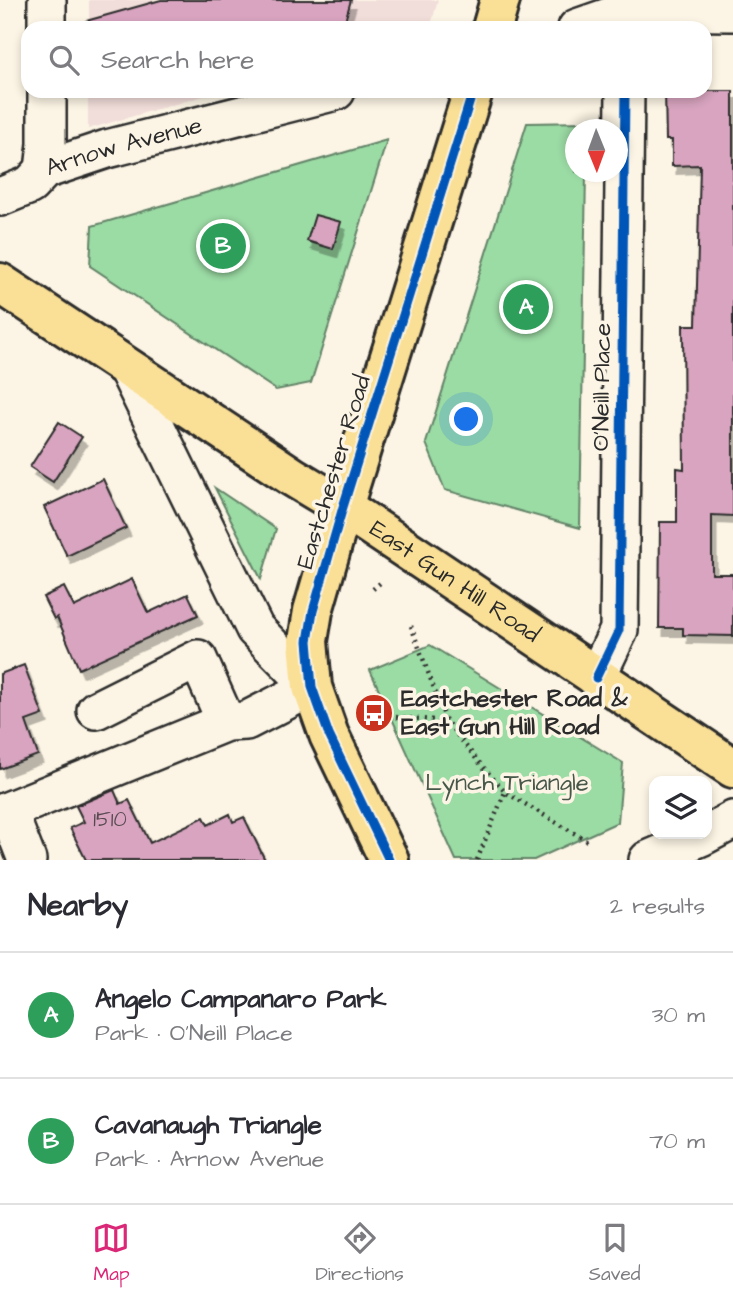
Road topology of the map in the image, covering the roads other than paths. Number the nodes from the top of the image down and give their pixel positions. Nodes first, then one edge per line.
1 (47, 0) edge
2 (500, 0) edge
3 (733, 12) edge
4 (622, 13) edge
5 (47, 21) edge
6 (494, 21) edge
7 (599, 21) edge
8 (47, 98) edge
9 (308, 98) edge
10 (471, 98) edge
11 (625, 98) edge
12 (44, 170) junction
13 (0, 197) edge
14 (0, 284) edge
15 (128, 370) junction
16 (343, 507) junction
17 (596, 678) junction
18 (312, 687) junction
19 (96, 710) dead end
20 (226, 722) junction
21 (733, 768) edge
22 (4, 813) edge
23 (733, 820) edge
24 (652, 859) edge
25 (27, 860) edge
26 (389, 860) edge

1 - 5 street
2 - 6 main road
3 - 4 street
4 - 7 street
8 - 12 street
9 - 12 street, Arnow Avenue
10 - 16 main road, Eastchester Road
11 - 17 street, O'Neill Place
12 - 13 street, Arnow Avenue
14 - 15 main road, East Gun Hill Road
15 - 16 main road, East Gun Hill Road
15 - 18 street, Eastchester Road
16 - 17 main road, East Gun Hill Road
16 - 18 main road, Eastchester Road
17 - 21 main road, East Gun Hill Road
18 - 20 street
18 - 26 main road, Eastchester Road
19 - 20 street
20 - 22 street
22 - 25 street
23 - 24 street

